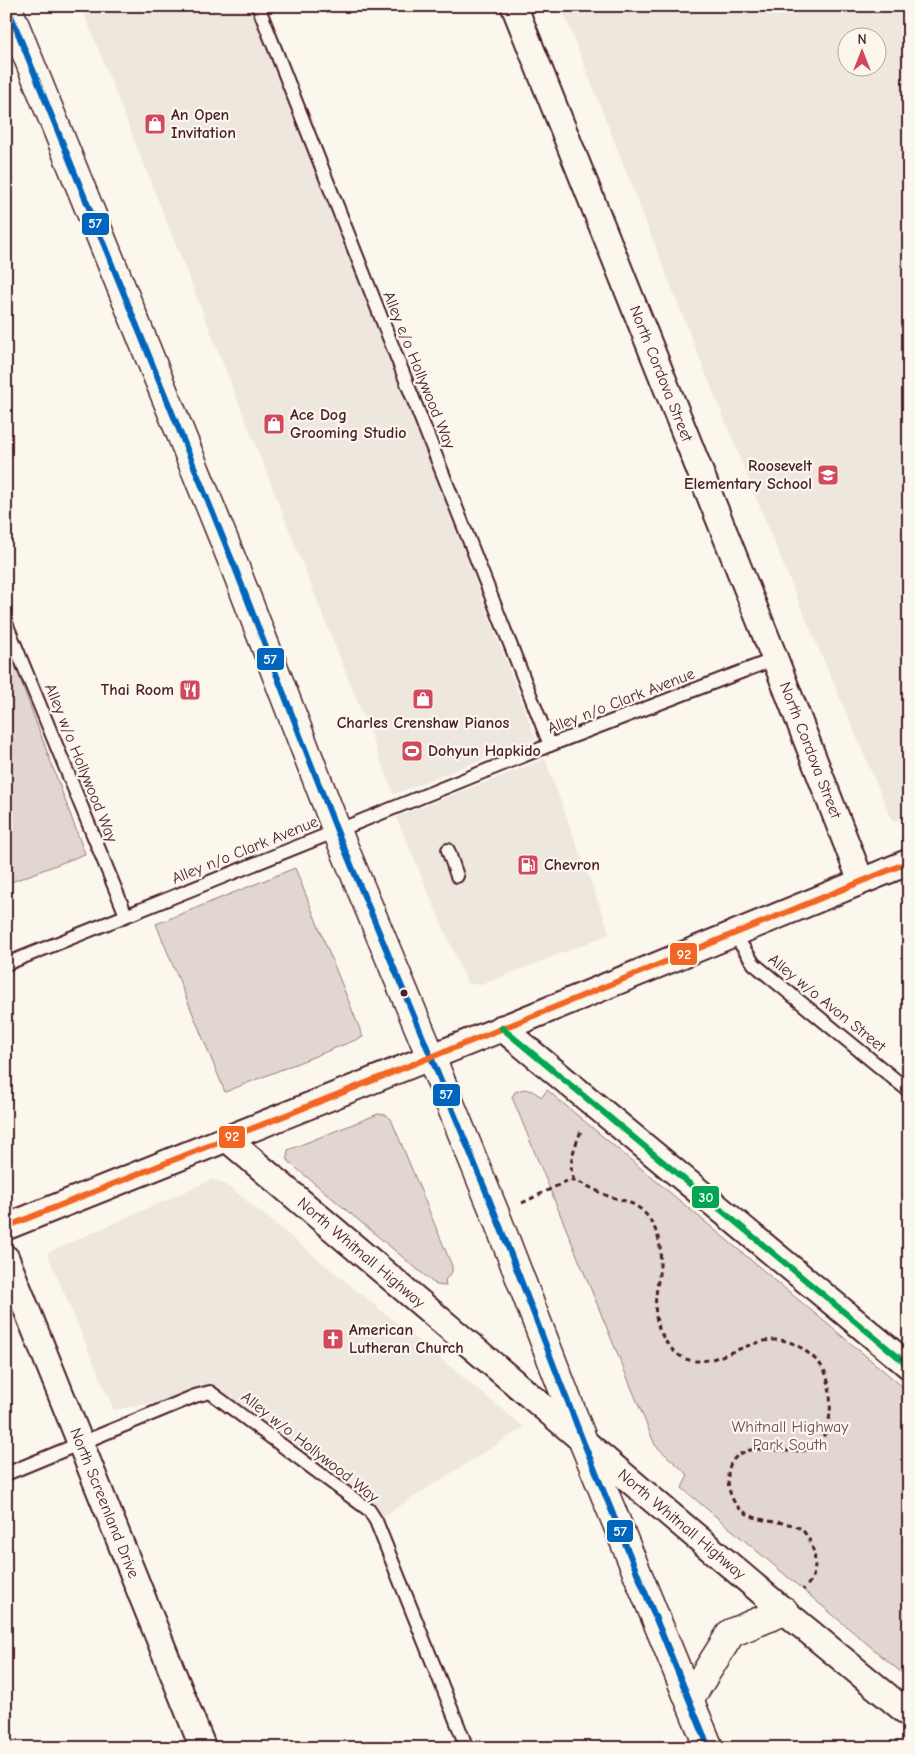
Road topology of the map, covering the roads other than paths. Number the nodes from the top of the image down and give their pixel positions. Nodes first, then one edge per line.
1 (7, 6) edge
2 (258, 6) edge
3 (514, 6) edge
4 (6, 624) edge
5 (775, 659) junction
6 (550, 745) junction
7 (337, 831) junction
8 (448, 850) dead end
9 (909, 862) edge
10 (457, 876) dead end
11 (861, 881) junction
12 (126, 915) junction
13 (734, 934) junction
14 (6, 964) edge
15 (502, 1028) junction
16 (431, 1057) junction
17 (909, 1091) edge
18 (227, 1139) junction
19 (6, 1227) edge
20 (6, 1258) edge
21 (909, 1366) edge
22 (583, 1441) junction
23 (81, 1443) junction
24 (6, 1474) edge
25 (784, 1611) junction
26 (690, 1698) junction
27 (909, 1714) edge
28 (203, 1748) edge
29 (467, 1748) edge
30 (709, 1748) edge

1 - 7 main road
2 - 6 lane, Alley e/o Hollywood Way
3 - 5 street, North Cordova Street
4 - 12 lane, Alley w/o Hollywood Way
5 - 6 lane, Alley n/o Clark Avenue
5 - 11 street, North Cordova Street
6 - 7 lane, Alley n/o Clark Avenue
7 - 12 lane, Alley n/o Clark Avenue
7 - 16 main road
8 - 10 lane
9 - 11 street
11 - 13 street
12 - 14 lane, Alley n/o Clark Avenue
13 - 15 street
13 - 17 lane, Alley w/o Avon Street
15 - 16 street
15 - 21 street
16 - 18 street
16 - 22 main road
18 - 19 street
18 - 22 street, North Whitnall Highway
20 - 23 street, North Screenland Drive
22 - 25 street, North Whitnall Highway
22 - 26 main road
23 - 24 lane
23 - 28 street, North Screenland Drive
23 - 29 lane, Alley w/o Hollywood Way
25 - 26 main road
25 - 27 street, North Whitnall Highway
26 - 30 main road

